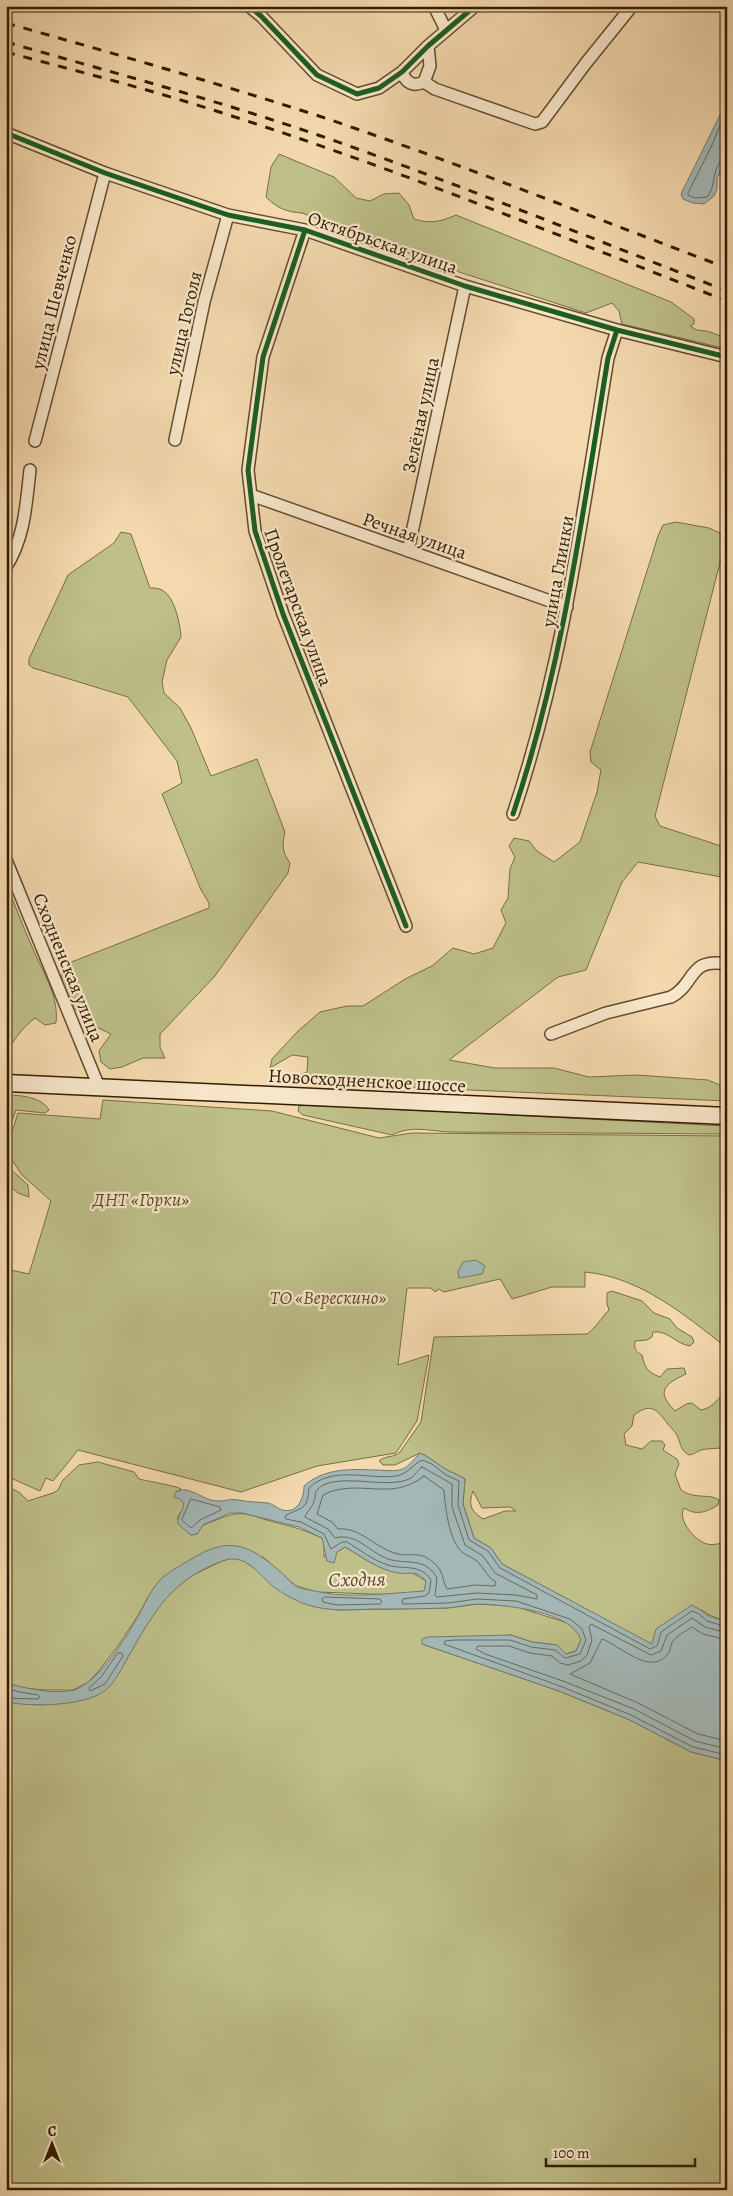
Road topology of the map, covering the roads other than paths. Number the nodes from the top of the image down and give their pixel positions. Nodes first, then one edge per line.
1 (249, 6) edge
2 (434, 6) edge
3 (474, 6) edge
4 (632, 6) edge
5 (446, 30) junction
6 (428, 46) junction
7 (402, 72) junction
8 (424, 82) junction
9 (6, 133) edge
10 (105, 173) junction
11 (228, 215) junction
12 (305, 230) junction
13 (465, 286) junction
14 (617, 330) junction
15 (727, 357) edge
16 (175, 440) dead end
17 (35, 441) dead end
18 (30, 470) dead end
19 (251, 495) junction
20 (408, 551) junction
21 (6, 567) edge
22 (567, 607) junction
23 (513, 814) dead end
24 (6, 860) edge
25 (406, 926) dead end
26 (727, 964) edge
27 (551, 1034) dead end
28 (6, 1083) edge
29 (99, 1087) junction
30 (727, 1116) edge

1 - 7 street
2 - 5 street
3 - 5 street
4 - 8 street
5 - 6 street
6 - 7 street
6 - 8 street
7 - 8 street
9 - 10 street, Октябрьская улица
10 - 11 street, Октябрьская улица
10 - 17 street, улица Шевченко
11 - 12 street, Октябрьская улица
11 - 16 street, улица Гоголя
12 - 13 street, Октябрьская улица
12 - 19 street, Пролетарская улица
13 - 14 street, Октябрьская улица
13 - 20 street, Зелёная улица
14 - 15 street, Октябрьская улица
14 - 22 street, улица Глинки
18 - 21 street
19 - 20 street, Речная улица
19 - 25 street, Пролетарская улица
20 - 22 street, Речная улица
22 - 23 street, улица Глинки
24 - 29 street, Сходненская улица
26 - 27 street
28 - 29 main road, Новосходненское шоссе
29 - 30 main road, Новосходненское шоссе

